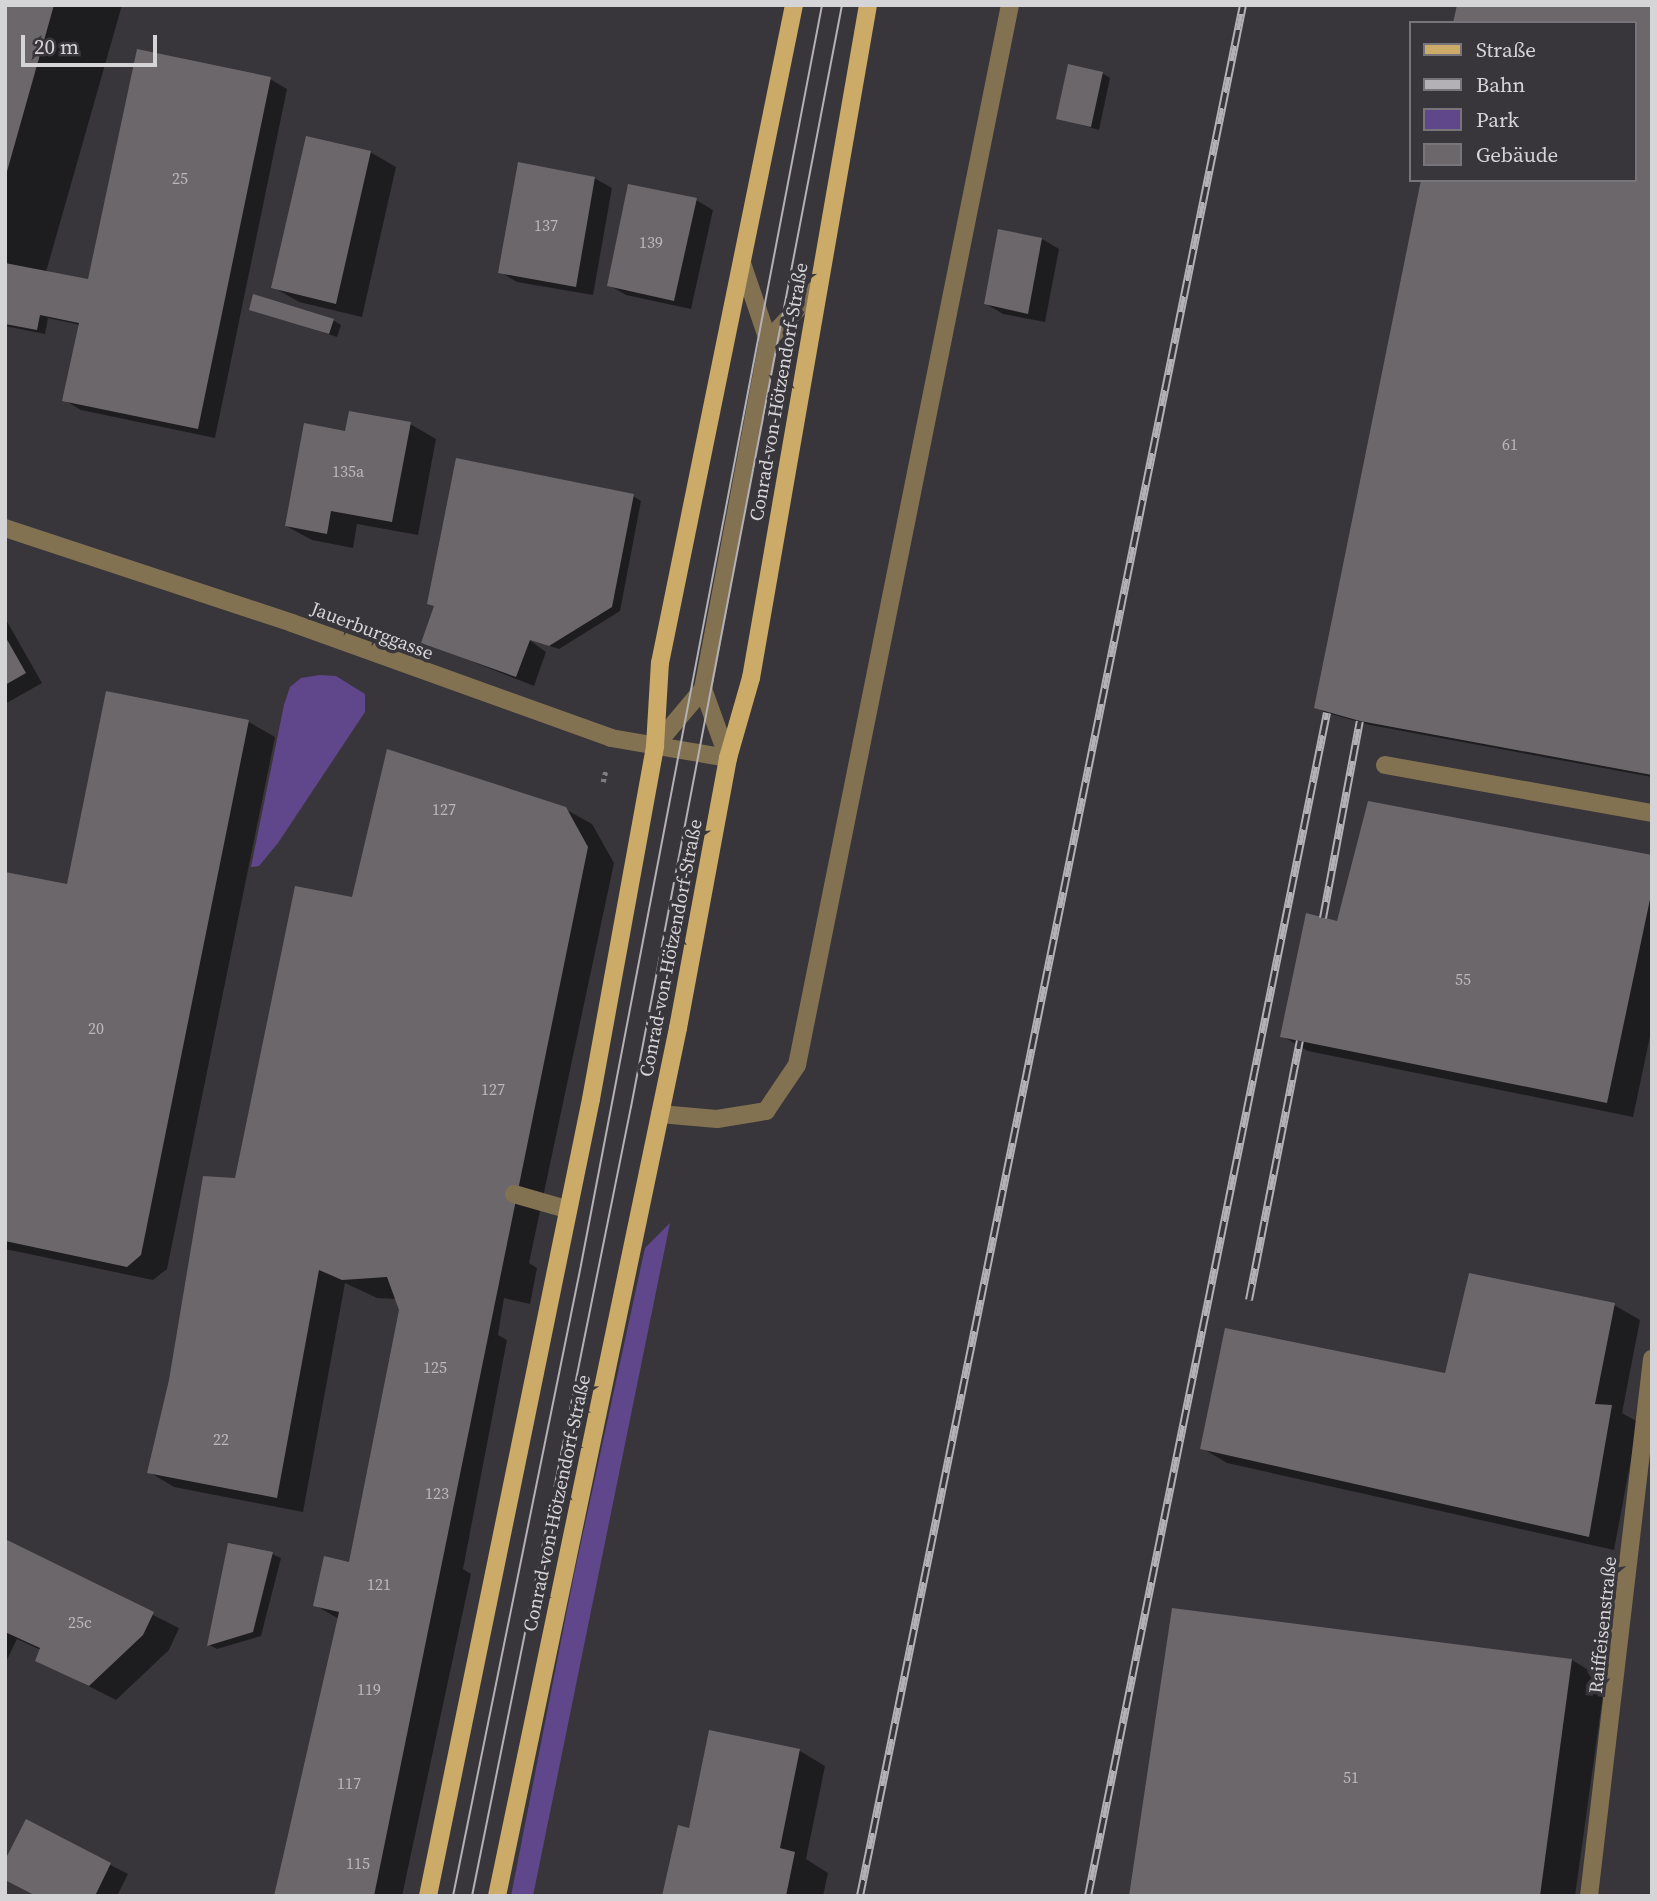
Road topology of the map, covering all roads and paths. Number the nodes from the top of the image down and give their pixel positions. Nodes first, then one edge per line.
1 (794, 5) edge
2 (868, 5) edge
3 (1010, 5) edge
4 (742, 262) junction
5 (819, 286) junction
6 (768, 340) junction
7 (5, 528) edge
8 (702, 689) junction
9 (655, 746) junction
10 (728, 758) junction
11 (1385, 765) dead end
12 (1652, 813) edge
13 (660, 1114) junction
14 (514, 1194) dead end
15 (566, 1209) junction
16 (1652, 1359) edge
17 (1651, 1378) edge
18 (428, 1896) edge
19 (497, 1896) edge
20 (1589, 1896) edge

1 - 4 main road
2 - 5 main road, Conrad-von-Hötzendorf-Straße
3 - 13 street
4 - 6 street
4 - 9 main road
5 - 6 street
5 - 10 main road, Conrad-von-Hötzendorf-Straße
6 - 8 street
7 - 9 street, Jauerburggasse
8 - 9 street
8 - 10 street
9 - 10 street, Jauerburggasse
9 - 15 main road
10 - 13 main road, Conrad-von-Hötzendorf-Straße
11 - 12 street
13 - 19 main road, Conrad-von-Hötzendorf-Straße
14 - 15 street
15 - 18 main road
16 - 17 street, Raiffeisenstraße
17 - 20 street, Raiffeisenstraße

